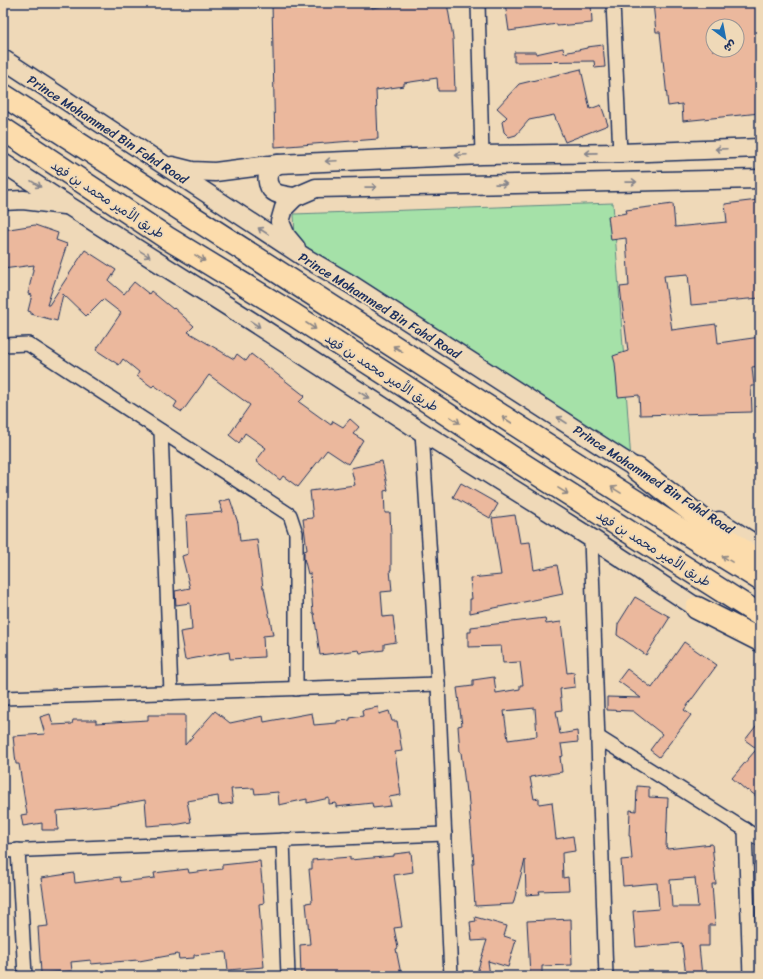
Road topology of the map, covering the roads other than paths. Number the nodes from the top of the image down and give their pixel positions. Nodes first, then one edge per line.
1 (478, 3) edge
2 (614, 3) edge
3 (3, 59) edge
4 (3, 95) edge
5 (3, 129) edge
6 (760, 148) edge
7 (620, 152) junction
8 (482, 154) junction
9 (3, 163) edge
10 (161, 164) junction
11 (278, 164) junction
12 (760, 179) edge
13 (295, 197) junction
14 (3, 201) edge
15 (69, 206) junction
16 (304, 257) junction
17 (3, 344) edge
18 (161, 431) junction
19 (422, 432) junction
20 (637, 468) junction
21 (591, 538) junction
22 (760, 547) edge
23 (760, 564) edge
24 (760, 580) edge
25 (697, 608) junction
26 (760, 615) edge
27 (760, 640) edge
28 (760, 649) edge
29 (438, 684) junction
30 (296, 689) junction
31 (171, 693) junction
32 (3, 698) edge
33 (598, 737) junction
34 (745, 830) junction
35 (445, 834) junction
36 (760, 839) edge
37 (283, 840) junction
38 (18, 850) junction
39 (3, 851) edge
40 (25, 976) edge
41 (288, 976) edge
42 (451, 976) edge
43 (606, 976) edge
44 (750, 976) edge

1 - 8 street
2 - 7 street
3 - 10 main road, Prince Mohammed Bin Fahd Road
24 -> 4 highway, طريق الأمير محمد بن فهد
5 -> 26 highway, طريق الأمير محمد بن فهد
6 -> 7 main road
7 -> 8 main road
8 -> 11 main road
9 -> 15 main road
10 - 11 main road
16 -> 10 main road, Prince Mohammed Bin Fahd Road
11 - 13 main road
13 -> 12 main road
13 - 16 main road
14 - 15 main road
15 -> 19 main road
20 -> 16 main road, Prince Mohammed Bin Fahd Road
17 - 18 street
18 - 30 street
18 - 31 street
19 - 21 main road
19 - 29 street
20 - 22 main road, Prince Mohammed Bin Fahd Road
20 - 23 highway
21 - 25 main road
21 - 33 street
25 - 27 highway
25 - 28 main road
29 - 30 street
29 - 35 street
30 - 31 street
31 - 32 street
33 - 34 street
33 - 43 street
34 - 36 street
34 - 44 street
35 - 37 street
35 - 42 street
37 - 38 street
37 - 41 street
38 - 39 street
38 - 40 street

